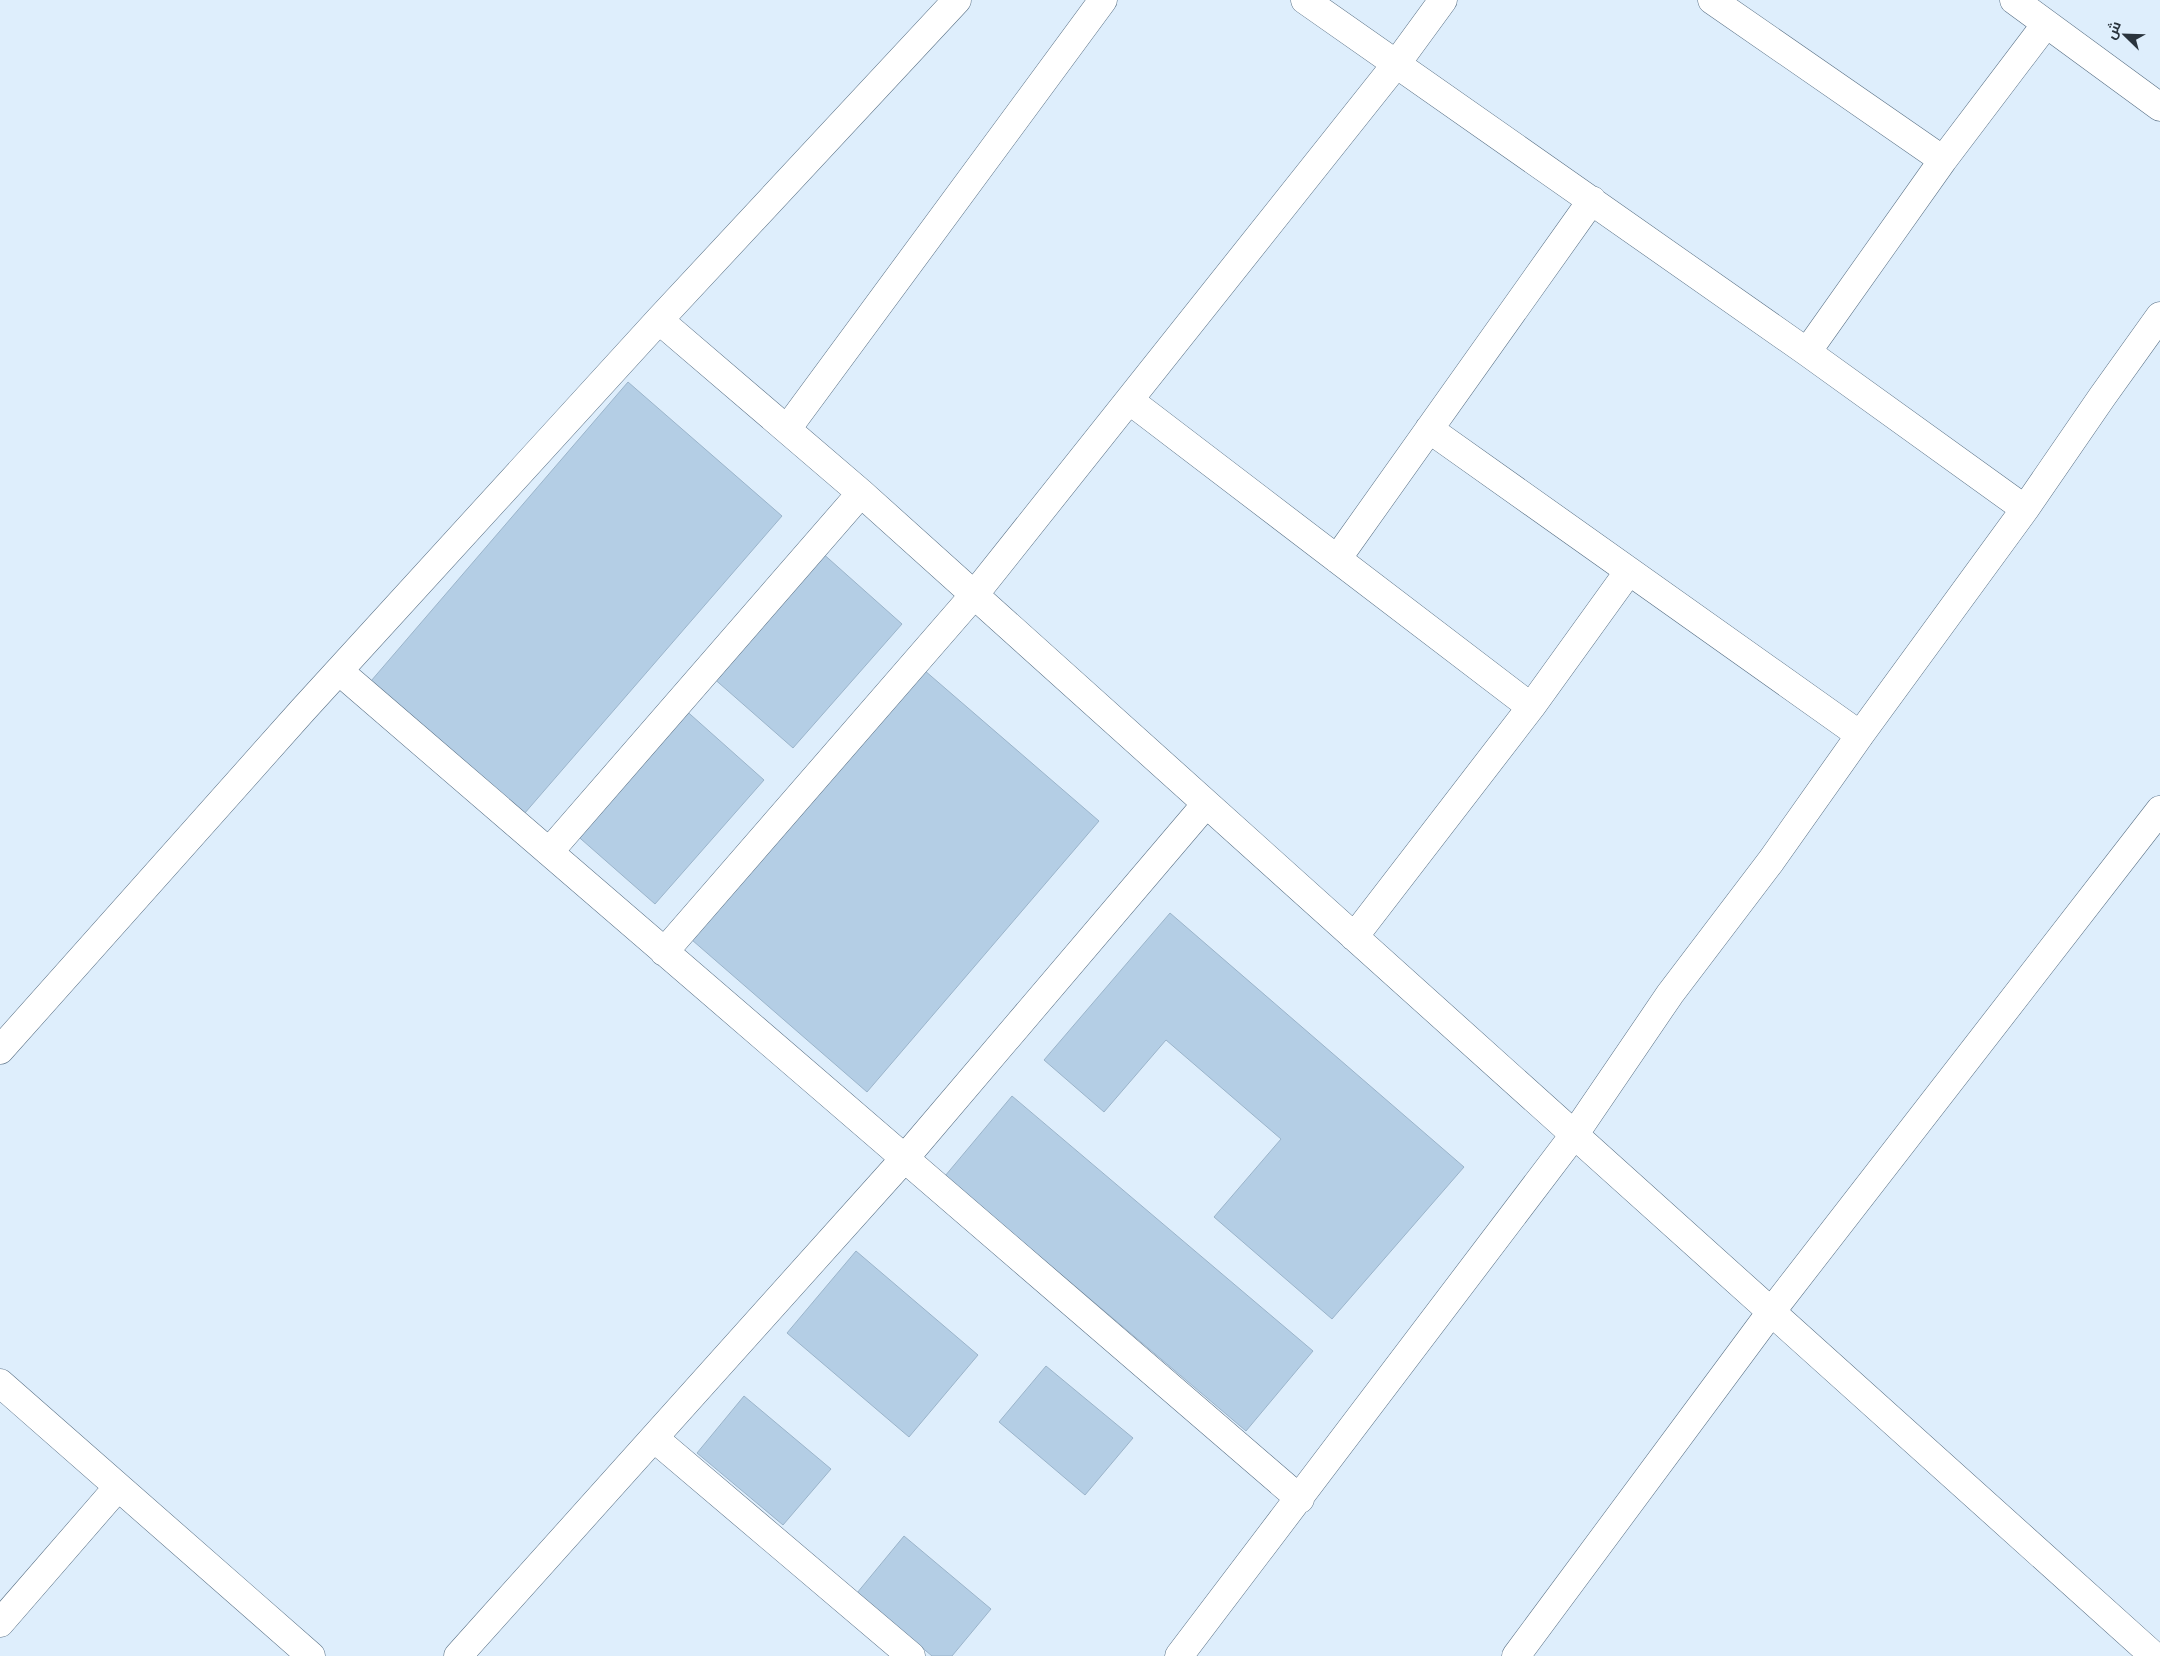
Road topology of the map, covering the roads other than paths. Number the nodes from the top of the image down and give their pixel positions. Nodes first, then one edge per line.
1 (957, 0) edge
2 (1103, 0) edge
3 (1305, 0) edge
4 (1443, 0) edge
5 (2014, 0) edge
6 (1725, 4) edge
7 (2046, 24) junction
8 (1397, 63) junction
9 (2160, 107) edge
10 (1943, 160) junction
11 (1592, 200) junction
12 (2160, 316) edge
13 (659, 320) junction
14 (1807, 352) junction
15 (1129, 400) junction
16 (787, 429) junction
17 (1428, 429) junction
18 (861, 492) junction
19 (2025, 509) junction
20 (1337, 559) junction
21 (1628, 571) junction
22 (974, 595) junction
23 (339, 671) junction
24 (1531, 707) junction
25 (1860, 735) junction
26 (1206, 804) junction
27 (2160, 810) edge
28 (549, 852) junction
29 (1354, 937) junction
30 (664, 952) junction
31 (0, 1050) edge
32 (1574, 1135) junction
33 (904, 1158) junction
34 (1771, 1312) junction
35 (0, 1383) edge
36 (654, 1438) junction
37 (118, 1487) junction
38 (1300, 1499) junction
39 (0, 1623) edge
40 (311, 1656) edge
41 (458, 1656) edge
42 (911, 1656) edge
43 (1179, 1656) edge
44 (1516, 1656) edge
45 (2154, 1656) edge

1 - 13 street
2 - 16 street
3 - 8 street
4 - 8 street
5 - 7 street
6 - 10 street
7 - 9 street
7 - 10 street
8 - 11 street
8 - 15 street
10 - 14 street
11 - 14 street
11 - 17 street
12 - 19 street
13 - 16 street
13 - 23 street
14 - 19 street
15 - 20 street
15 - 22 street
16 - 18 street
17 - 20 street
17 - 21 street
18 - 22 street
18 - 28 street
19 - 25 street
20 - 24 street
21 - 24 street
21 - 25 street
22 - 26 street
22 - 30 street
23 - 28 street
23 - 31 street
24 - 29 street
25 - 32 street
26 - 29 street
26 - 33 street
27 - 34 street
28 - 30 street
29 - 32 street
30 - 33 street
32 - 34 street
32 - 38 street
33 - 36 street
33 - 38 street
34 - 44 street
34 - 45 street
35 - 37 street
36 - 41 street
36 - 42 street
37 - 39 street
37 - 40 street
38 - 43 street

